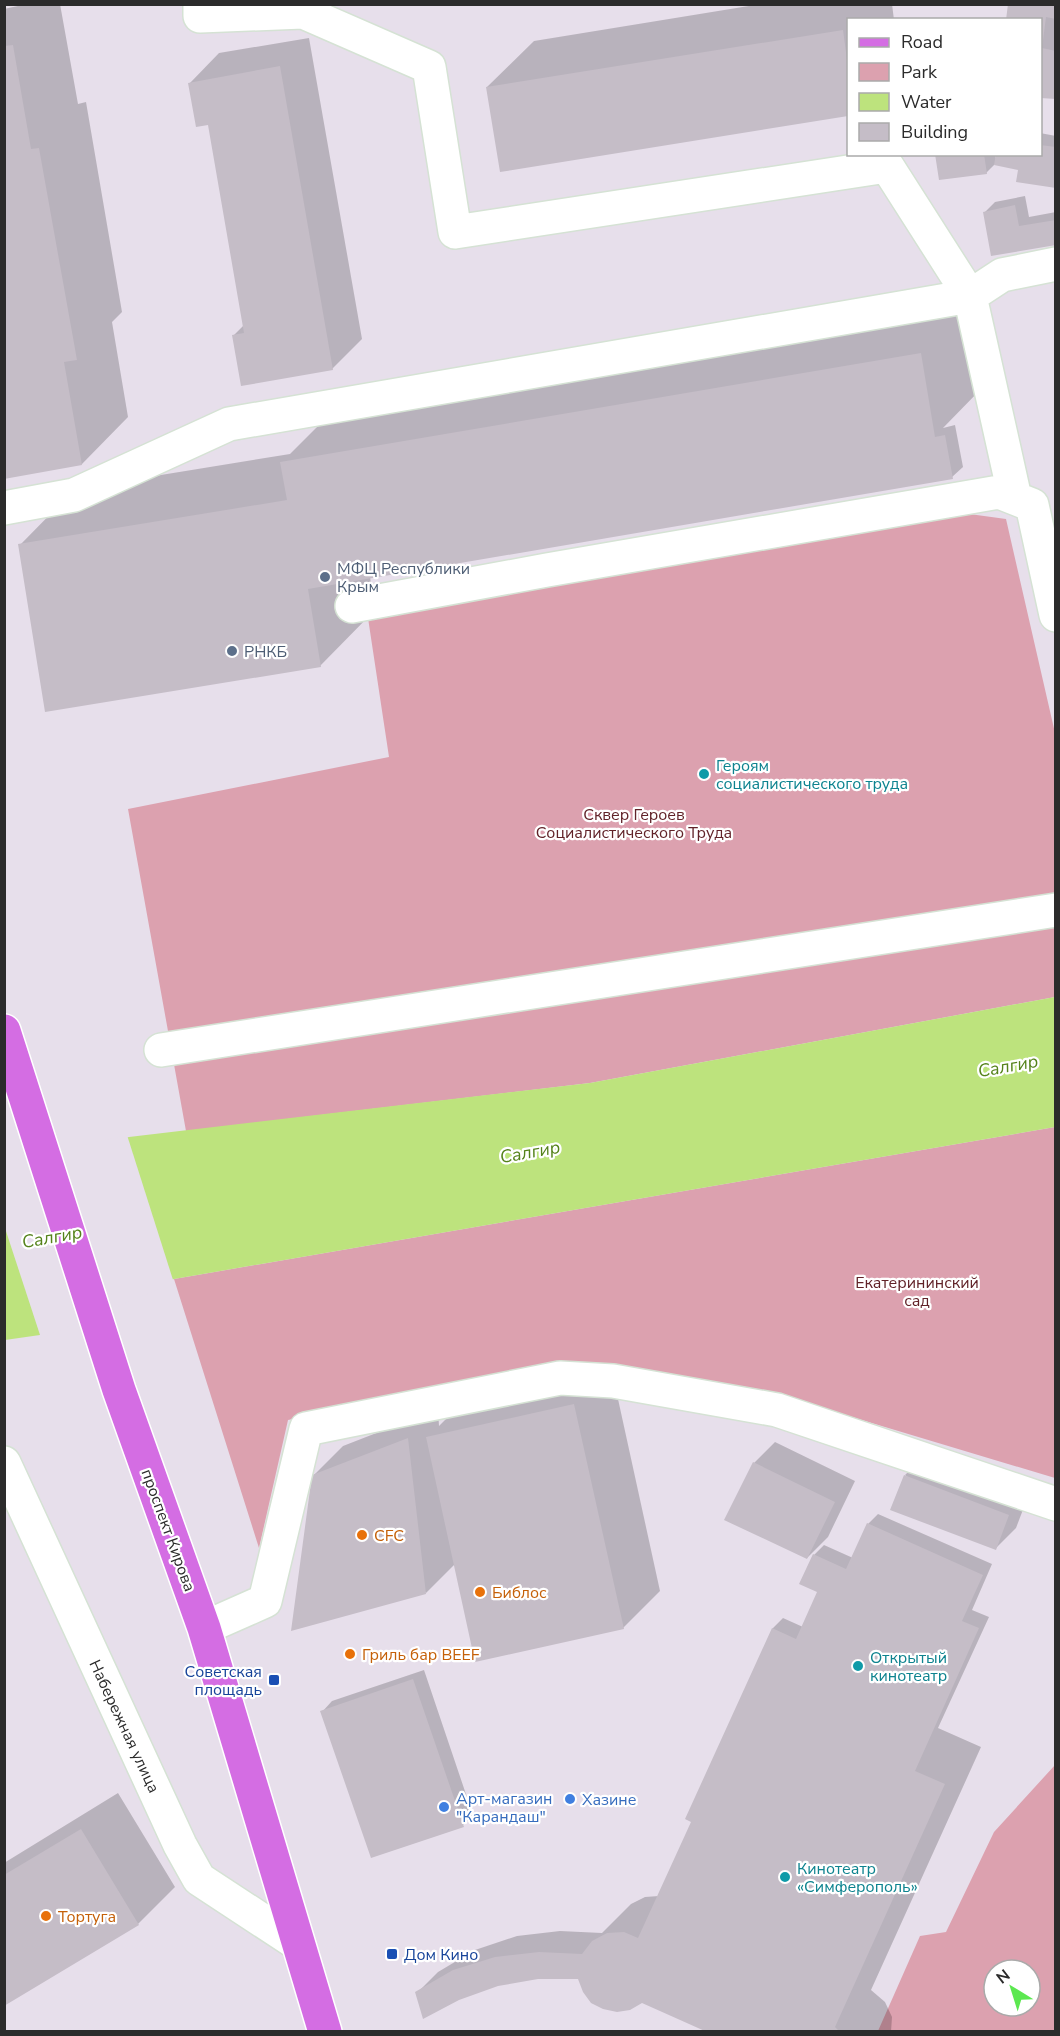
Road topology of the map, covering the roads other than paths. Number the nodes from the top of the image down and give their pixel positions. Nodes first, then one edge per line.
1 (200, 4) edge
2 (1056, 264) edge
3 (970, 296) junction
4 (1015, 498) junction
5 (4, 508) edge
6 (352, 606) dead end
7 (1056, 615) edge
8 (1056, 910) edge
9 (6, 1036) edge
10 (161, 1050) dead end
11 (4, 1463) edge
12 (1056, 1504) edge
13 (204, 1628) junction
14 (298, 1944) junction
15 (325, 2031) edge

1 - 3 street
2 - 3 street
3 - 4 street
3 - 5 street
4 - 6 street
4 - 7 street
8 - 10 street
9 - 13 main road, проспект Кирова
11 - 14 street, Набережная улица
12 - 13 street
13 - 14 main road, проспект Кирова
14 - 15 main road, проспект Кирова

